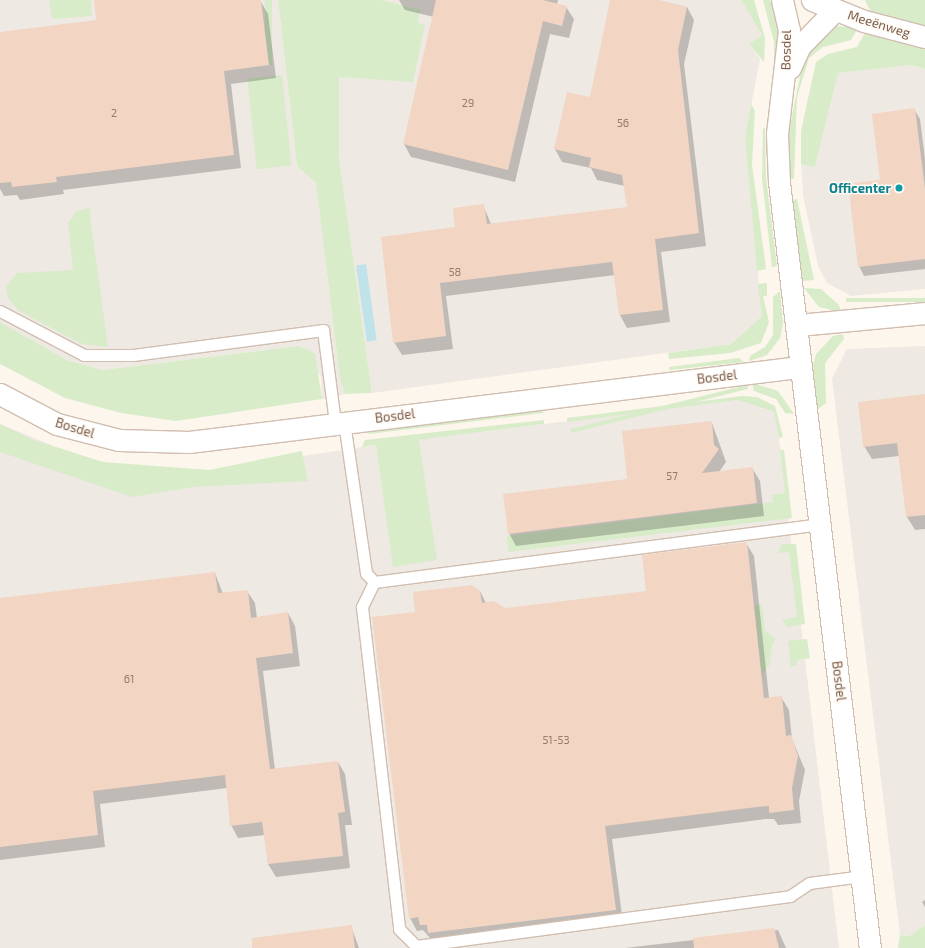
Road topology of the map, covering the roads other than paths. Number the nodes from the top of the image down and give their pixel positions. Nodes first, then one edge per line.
1 (782, 0) edge
2 (812, 0) edge
3 (835, 10) junction
4 (925, 37) edge
5 (786, 78) junction
6 (0, 311) edge
7 (925, 313) edge
8 (798, 326) junction
9 (799, 367) junction
10 (0, 394) edge
11 (340, 423) junction
12 (819, 524) junction
13 (374, 582) junction
14 (862, 876) junction
15 (870, 948) edge

1 - 5 street, Bosdel
2 - 3 street, Meeënweg
3 - 4 street, Meeënweg
3 - 5 street, Bosdel
5 - 8 street, Bosdel
6 - 11 lane
7 - 8 street
8 - 9 street, Bosdel
9 - 11 street, Bosdel
9 - 12 street, Bosdel
10 - 11 street, Bosdel
11 - 13 lane
12 - 13 lane
12 - 14 street, Bosdel
13 - 14 lane
14 - 15 street, Bosdel

